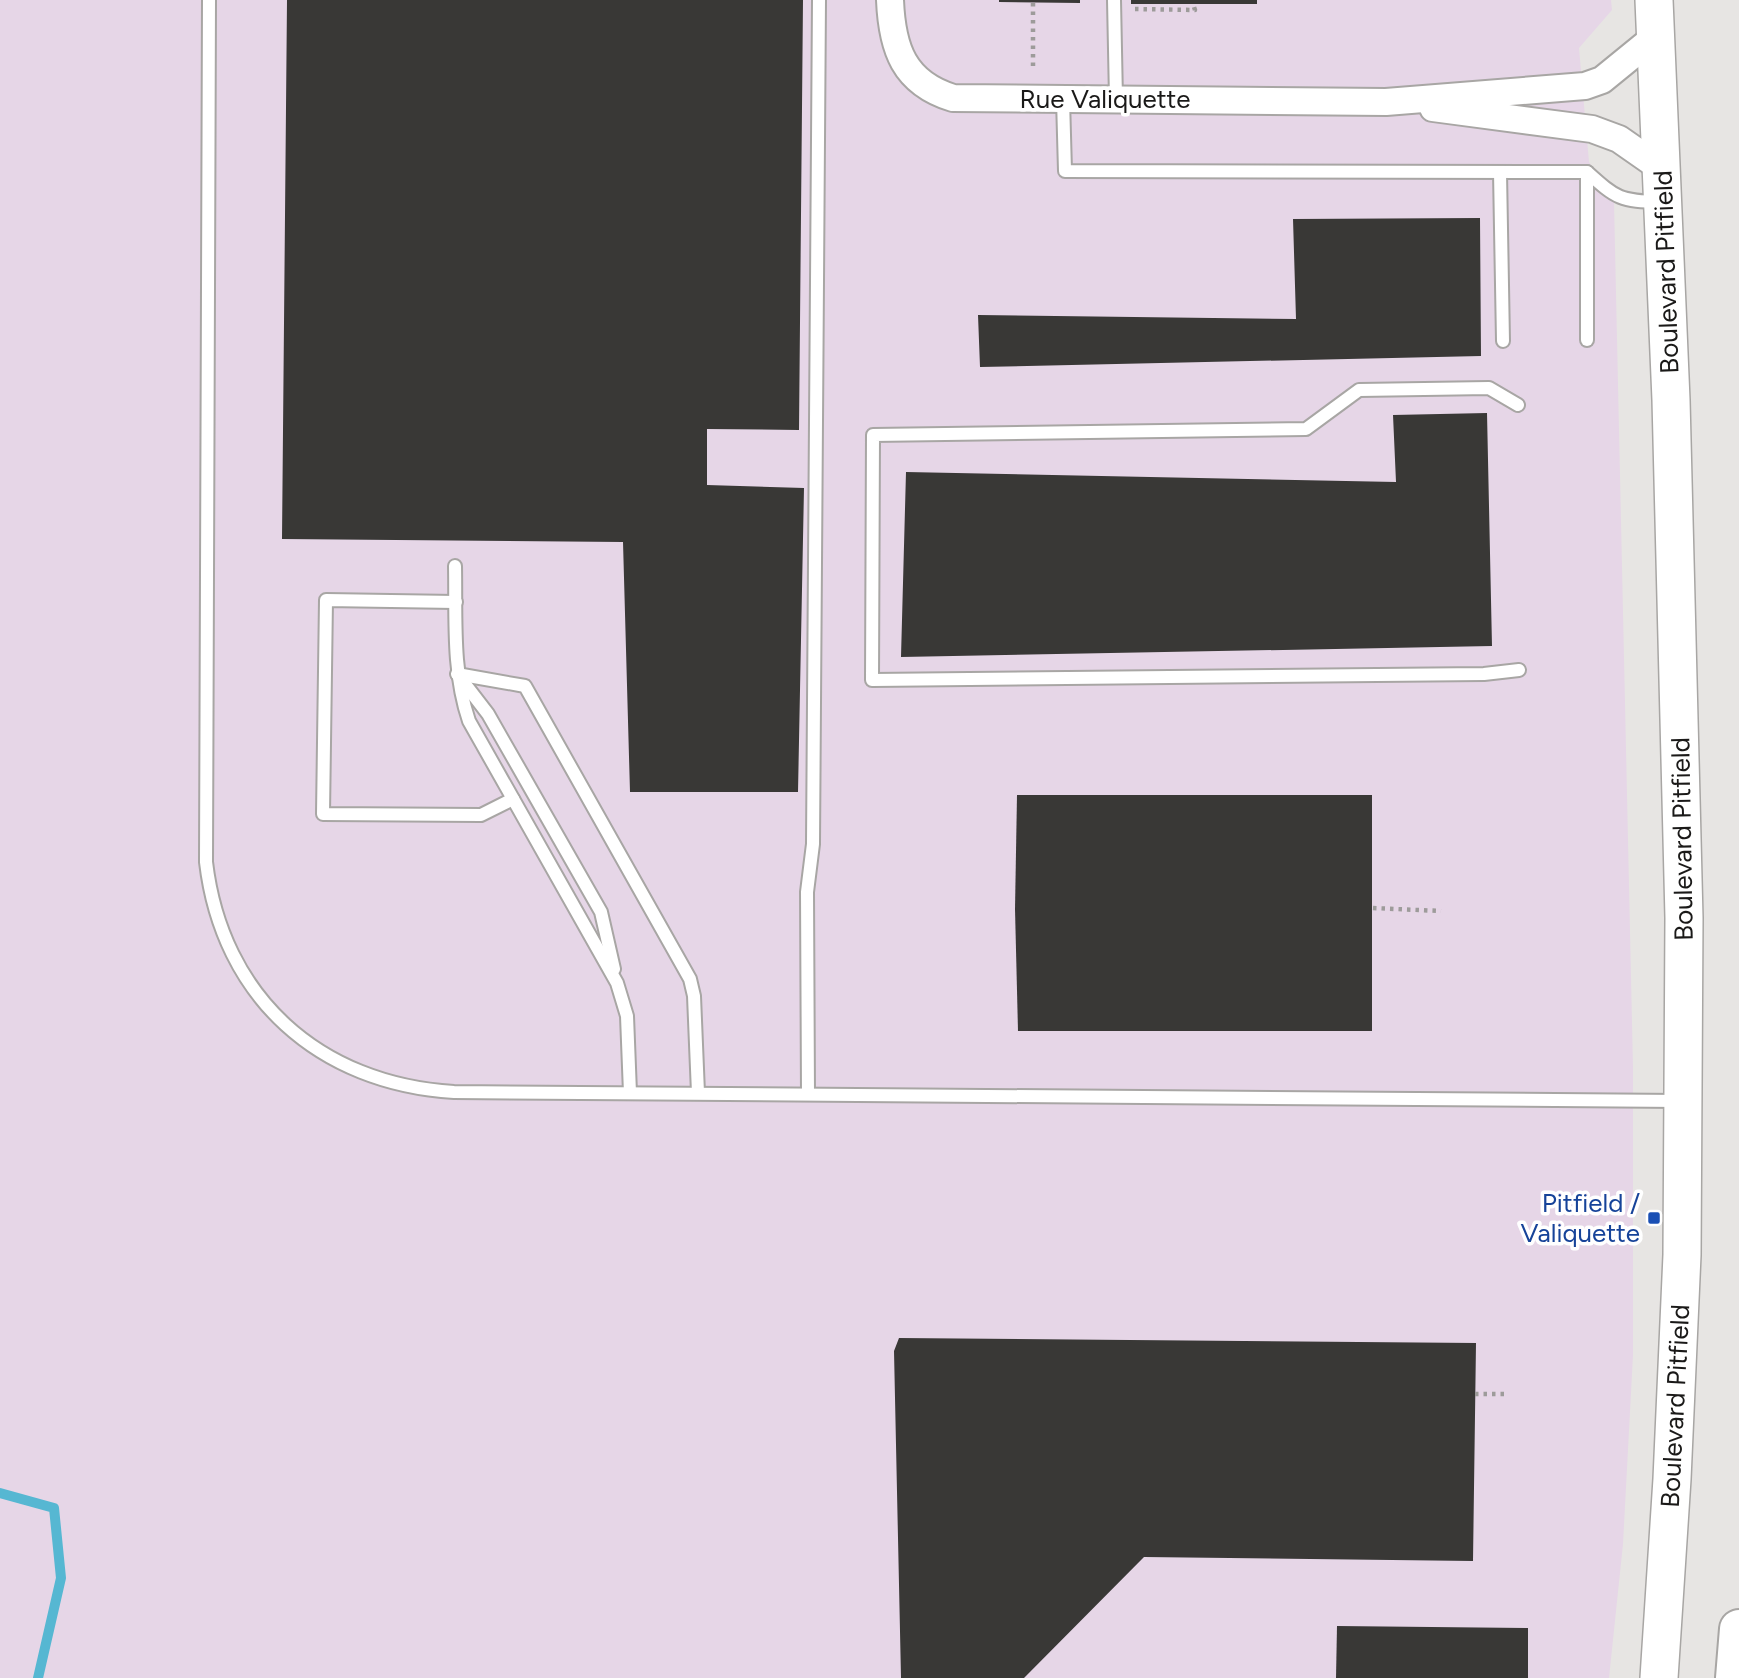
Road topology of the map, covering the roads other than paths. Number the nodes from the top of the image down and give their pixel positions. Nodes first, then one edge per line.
1 (209, 0) edge
2 (819, 0) edge
3 (890, 0) edge
4 (1114, 0) edge
5 (1655, 18) edge
6 (1063, 99) junction
7 (1116, 99) junction
8 (1494, 105) junction
9 (1500, 172) junction
10 (1587, 172) junction
11 (1663, 186) junction
12 (1587, 340) dead end
13 (1503, 341) dead end
14 (1518, 405) dead end
15 (455, 566) dead end
16 (456, 602) junction
17 (1519, 670) dead end
18 (457, 674) junction
19 (513, 799) junction
20 (617, 983) junction
21 (630, 1093) junction
22 (698, 1094) junction
23 (808, 1094) junction
24 (1682, 1101) junction
25 (1739, 1629) edge
26 (1659, 1678) edge
27 (1735, 1678) edge

1 - 21 lane
2 - 23 lane
3 - 6 street, Rue Valiquette
4 - 7 lane
5 - 8 street, Rue Valiquette
5 - 11 main road, Boulevard Pitfield
6 - 7 street, Rue Valiquette
6 - 9 lane
7 - 8 street, Rue Valiquette
8 - 11 street, Rue Valiquette
9 - 10 lane
9 - 13 lane
10 - 11 lane
10 - 12 lane
11 - 24 main road, Boulevard Pitfield
14 - 17 lane
15 - 16 lane
16 - 18 lane
16 - 19 lane
18 - 19 lane
18 - 20 lane
18 - 22 lane
19 - 20 lane
20 - 21 lane
21 - 22 lane
22 - 23 lane
23 - 24 lane
24 - 26 main road, Boulevard Pitfield
25 - 27 highway

